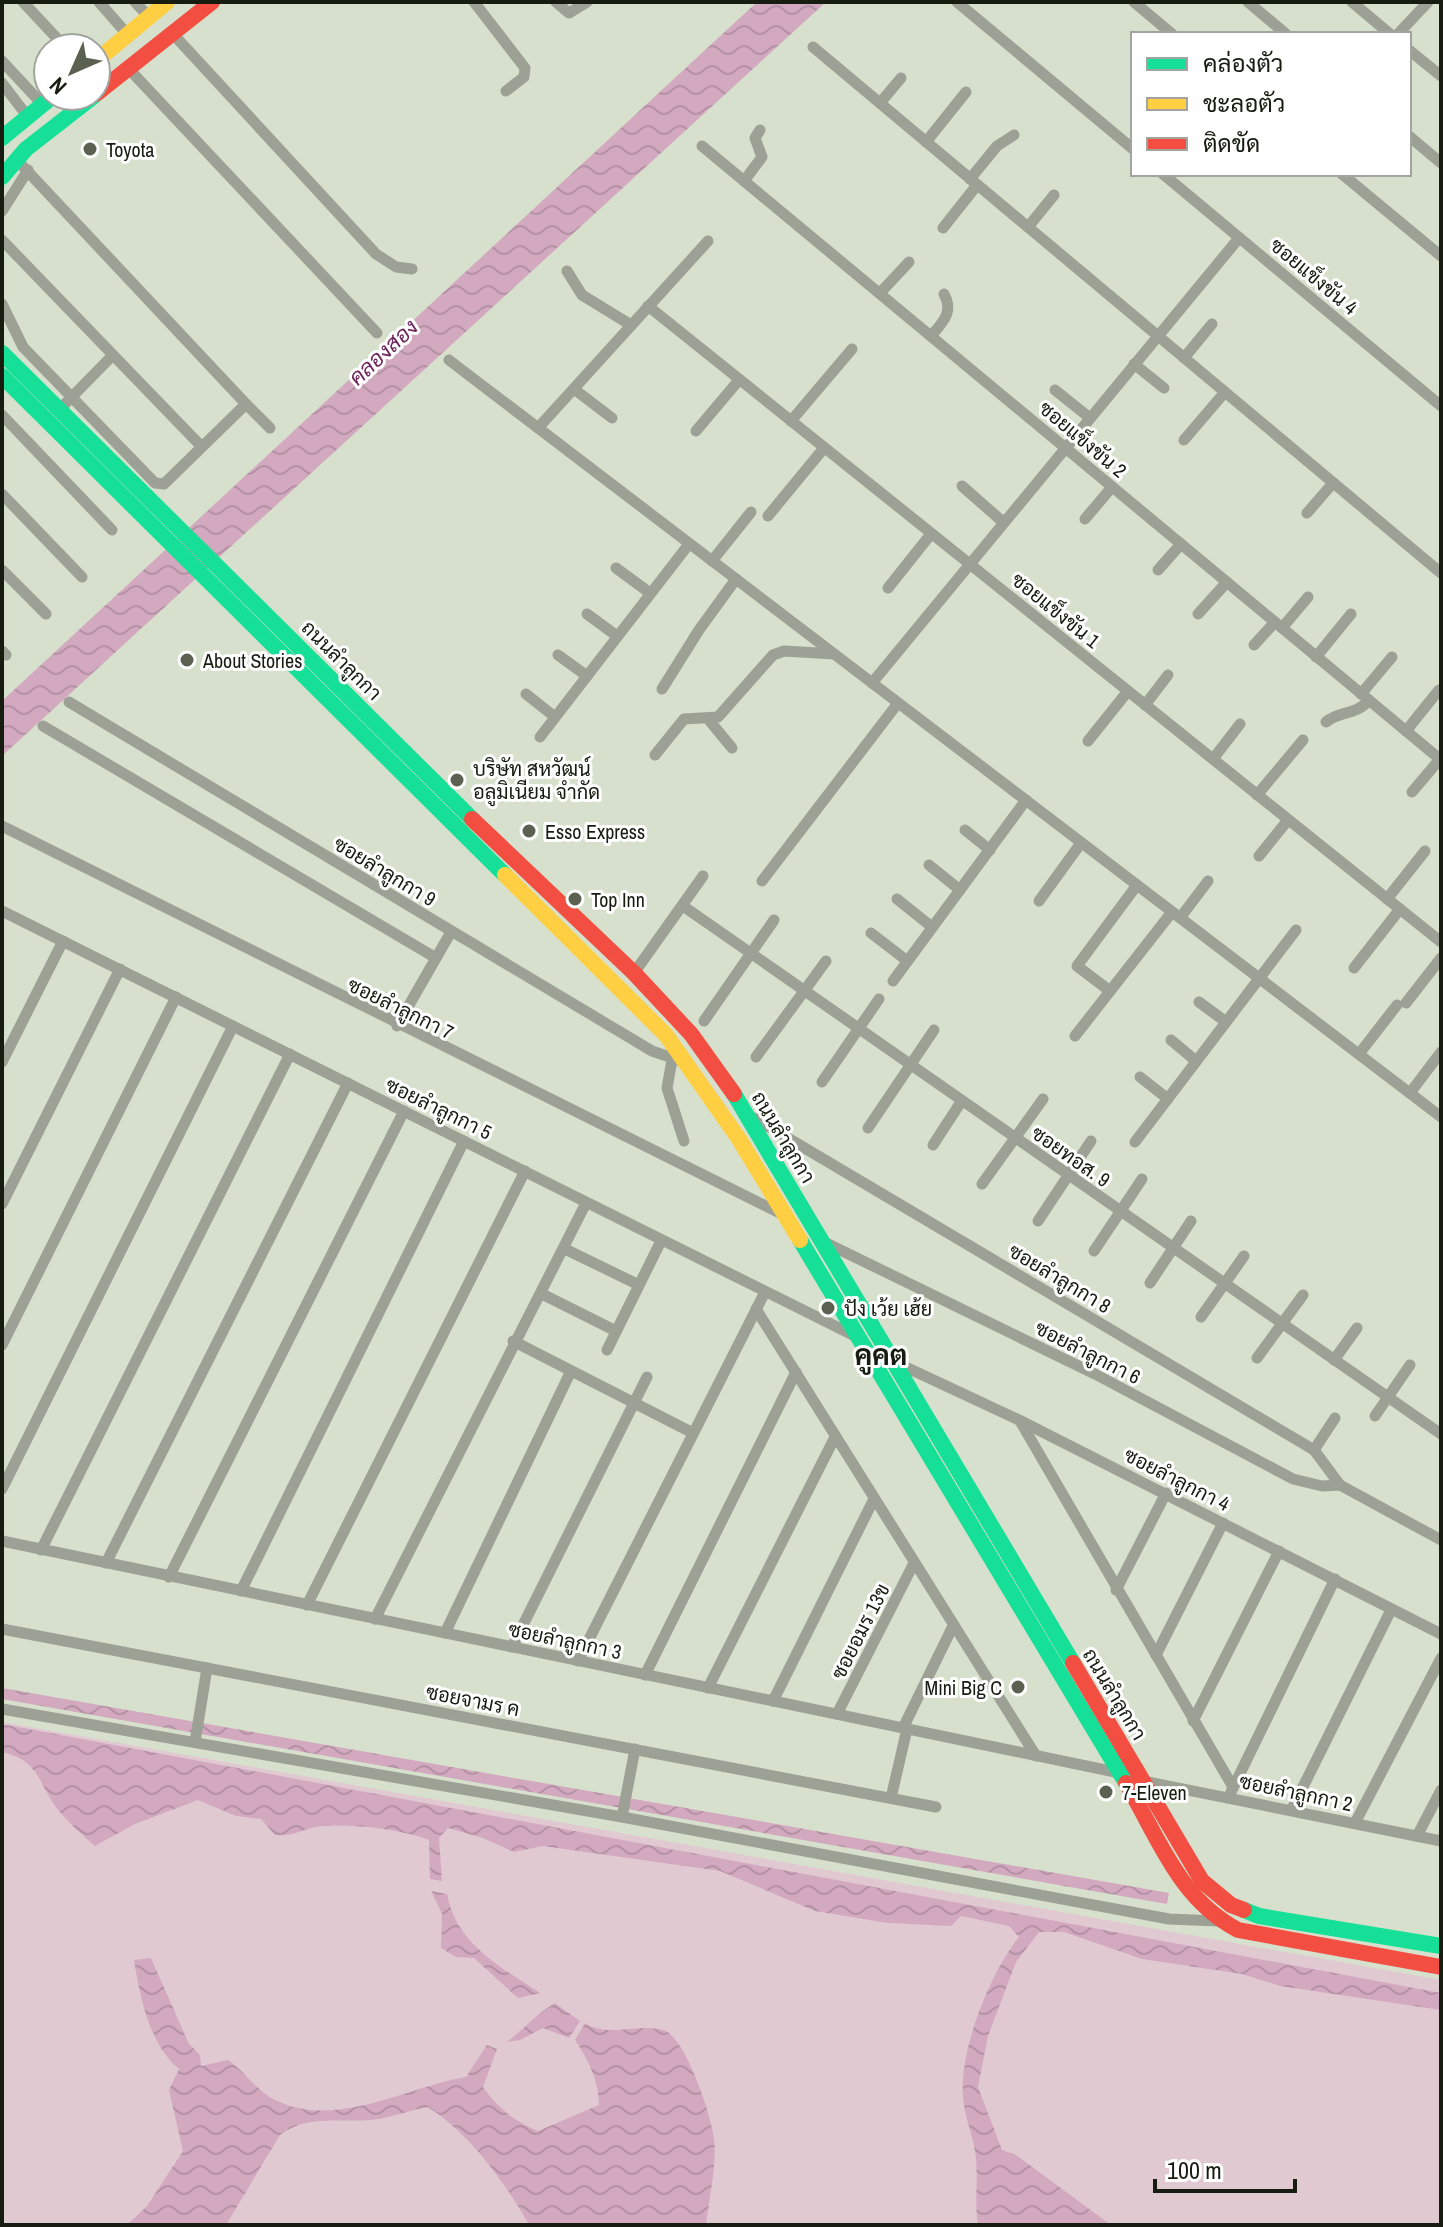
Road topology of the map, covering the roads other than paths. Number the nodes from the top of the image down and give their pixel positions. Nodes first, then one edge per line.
1 (23, 2) edge
2 (99, 2) edge
3 (135, 2) edge
4 (167, 2) edge
5 (212, 2) edge
6 (474, 2) edge
7 (556, 2) edge
8 (587, 2) edge
9 (957, 2) edge
10 (1134, 2) edge
11 (1248, 2) edge
12 (1352, 2) edge
13 (1428, 2) edge
14 (149, 17) junction
15 (51, 32) edge
16 (1170, 32) edge
17 (1284, 32) edge
18 (1388, 32) edge
19 (1400, 32) edge
20 (173, 34) junction
21 (128, 35) junction
22 (813, 47) dead end
23 (112, 48) edge
24 (1411, 52) edge
25 (2, 61) edge
26 (128, 68) junction
27 (1441, 76) edge
28 (901, 78) dead end
29 (112, 81) edge
30 (2, 83) edge
31 (32, 86) edge
32 (506, 91) dead end
33 (966, 92) dead end
34 (880, 103) junction
35 (34, 112) edge
36 (77, 112) edge
37 (28, 117) junction
38 (760, 130) dead end
39 (1014, 135) dead end
40 (2, 136) edge
41 (1411, 138) edge
42 (1130, 141) edge
43 (926, 142) junction
44 (702, 146) dead end
45 (1441, 163) edge
46 (22, 164) junction
47 (1165, 176) edge
48 (1344, 176) edge
49 (2, 177) edge
50 (744, 181) junction
51 (974, 182) junction
52 (1054, 195) dead end
53 (2, 211) edge
54 (1028, 227) junction
55 (943, 228) dead end
56 (1239, 238) junction
57 (2, 240) edge
58 (708, 241) dead end
59 (1441, 256) edge
60 (909, 262) dead end
61 (412, 269) dead end
62 (567, 271) dead end
63 (880, 293) junction
64 (944, 294) dead end
65 (2, 304) edge
66 (648, 306) junction
67 (1212, 324) dead end
68 (631, 325) junction
69 (377, 333) dead end
70 (931, 336) junction
71 (1157, 336) junction
72 (852, 349) dead end
73 (2, 353) edge
74 (113, 355) junction
75 (1184, 358) junction
76 (449, 360) dead end
77 (1134, 364) junction
78 (2, 376) edge
79 (739, 380) junction
80 (1164, 388) dead end
81 (574, 389) junction
82 (1055, 390) dead end
83 (1225, 392) junction
84 (65, 403) junction
85 (246, 404) junction
86 (1441, 406) edge
87 (2, 415) edge
88 (612, 418) dead end
89 (1090, 418) junction
90 (791, 421) junction
91 (270, 428) dead end
92 (538, 428) junction
93 (696, 431) dead end
94 (1184, 440) dead end
95 (201, 446) junction
96 (824, 448) junction
97 (1065, 448) junction
98 (1333, 483) junction
99 (962, 486) dead end
100 (1112, 487) junction
101 (2, 494) edge
102 (751, 512) dead end
103 (1307, 513) dead end
104 (768, 516) dead end
105 (1085, 519) dead end
106 (1003, 522) junction
107 (112, 530) dead end
108 (931, 534) junction
109 (689, 544) junction
110 (1181, 544) junction
111 (712, 561) junction
112 (969, 564) junction
113 (616, 568) dead end
114 (2, 570) edge
115 (1158, 570) dead end
116 (1441, 573) edge
117 (82, 577) dead end
118 (736, 579) junction
119 (1227, 582) junction
120 (888, 588) dead end
121 (650, 593) junction
122 (1308, 597) dead end
123 (46, 614) dead end
124 (587, 614) dead end
125 (1198, 614) dead end
126 (1351, 614) dead end
127 (1278, 625) junction
128 (617, 636) junction
129 (1254, 645) dead end
130 (834, 654) junction
131 (558, 655) dead end
132 (1316, 657) junction
133 (1392, 657) dead end
134 (1168, 675) dead end
135 (587, 676) junction
136 (872, 683) junction
137 (662, 689) dead end
138 (1439, 690) dead end
139 (1128, 691) junction
140 (526, 694) dead end
141 (1365, 697) junction
142 (69, 702) dead end
143 (898, 703) junction
144 (1145, 705) junction
145 (555, 717) junction
146 (709, 720) junction
147 (1326, 722) dead end
148 (1240, 724) dead end
149 (43, 726) dead end
150 (1406, 731) junction
151 (540, 737) dead end
152 (1303, 740) dead end
153 (1088, 741) dead end
154 (732, 748) dead end
155 (655, 755) dead end
156 (1213, 759) junction
157 (1440, 760) edge
158 (1412, 792) dead end
159 (1257, 795) junction
160 (1026, 800) junction
161 (1288, 820) junction
162 (2, 826) edge
163 (965, 830) dead end
164 (1081, 843) junction
165 (990, 850) junction
166 (1425, 851) dead end
167 (1259, 856) dead end
168 (929, 865) dead end
169 (703, 876) dead end
170 (762, 881) dead end
171 (1208, 881) dead end
172 (1137, 885) junction
173 (960, 890) junction
174 (897, 899) dead end
175 (1387, 899) junction
176 (1039, 901) dead end
177 (683, 906) junction
178 (1400, 909) junction
179 (1176, 915) junction
180 (4, 916) edge
181 (576, 919) junction
182 (774, 920) dead end
183 (932, 927) junction
184 (1296, 930) dead end
185 (451, 932) junction
186 (871, 933) dead end
187 (564, 934) junction
188 (63, 941) junction
189 (1441, 942) edge
190 (750, 953) junction
191 (436, 958) junction
192 (1441, 958) edge
193 (906, 960) junction
194 (826, 961) dead end
195 (1354, 968) dead end
196 (120, 969) junction
197 (634, 973) junction
198 (1259, 978) junction
199 (893, 981) dead end
200 (1110, 991) junction
201 (804, 993) junction
202 (176, 997) junction
203 (879, 999) dead end
204 (1199, 1002) dead end
205 (704, 1021) dead end
206 (1226, 1022) junction
207 (233, 1026) junction
208 (397, 1026) junction
209 (858, 1029) junction
210 (934, 1030) dead end
211 (1075, 1036) dead end
212 (1171, 1040) dead end
213 (1441, 1052) edge
214 (290, 1054) junction
215 (1359, 1054) junction
216 (756, 1057) dead end
217 (1196, 1061) junction
218 (2, 1062) edge
219 (680, 1062) junction
220 (911, 1066) junction
221 (1140, 1077) dead end
222 (822, 1082) dead end
223 (348, 1083) junction
224 (1410, 1093) junction
225 (1043, 1099) dead end
226 (1168, 1099) junction
227 (961, 1102) junction
228 (404, 1111) junction
229 (750, 1115) junction
230 (1441, 1117) edge
231 (868, 1128) dead end
232 (1014, 1139) junction
233 (464, 1141) junction
234 (684, 1141) dead end
235 (1091, 1141) dead end
236 (1135, 1142) dead end
237 (933, 1145) dead end
238 (525, 1171) junction
239 (1068, 1176) junction
240 (1142, 1179) dead end
241 (982, 1184) dead end
242 (586, 1203) junction
243 (2, 1204) edge
244 (1120, 1212) junction
245 (786, 1217) junction
246 (1038, 1221) dead end
247 (1191, 1221) dead end
248 (661, 1241) junction
249 (822, 1241) junction
250 (1173, 1249) junction
251 (567, 1250) dead end
252 (1094, 1251) dead end
253 (1244, 1256) dead end
254 (1150, 1283) dead end
255 (1223, 1284) junction
256 (639, 1285) junction
257 (765, 1292) junction
258 (1303, 1295) dead end
259 (546, 1296) dead end
260 (756, 1309) junction
261 (1201, 1317) dead end
262 (1282, 1324) junction
263 (1357, 1328) dead end
264 (616, 1331) junction
265 (859, 1338) junction
266 (513, 1341) junction
267 (2, 1345) edge
268 (607, 1350) dead end
269 (1257, 1358) dead end
270 (1334, 1360) junction
271 (894, 1361) junction
272 (1410, 1365) dead end
273 (571, 1371) junction
274 (796, 1372) junction
275 (647, 1377) dead end
276 (1388, 1397) junction
277 (636, 1403) junction
278 (1375, 1416) dead end
279 (1335, 1418) dead end
280 (1019, 1420) junction
281 (693, 1433) junction
282 (1441, 1433) edge
283 (835, 1437) junction
284 (1314, 1450) junction
285 (1340, 1485) junction
286 (2, 1489) edge
287 (1166, 1493) junction
288 (874, 1499) junction
289 (1223, 1523) junction
290 (1441, 1540) edge
291 (2, 1541) edge
292 (41, 1550) junction
293 (1279, 1551) junction
294 (106, 1563) junction
295 (914, 1563) junction
296 (169, 1577) junction
297 (1335, 1579) junction
298 (1116, 1590) junction
299 (241, 1591) junction
300 (307, 1605) junction
301 (1391, 1610) junction
302 (375, 1619) junction
303 (953, 1626) junction
304 (2, 1629) edge
305 (445, 1633) junction
306 (1441, 1634) edge
307 (512, 1647) junction
308 (1156, 1655) junction
309 (1441, 1658) edge
310 (578, 1661) junction
311 (207, 1668) junction
312 (645, 1675) junction
313 (708, 1688) junction
314 (773, 1701) junction
315 (2, 1709) edge
316 (837, 1714) junction
317 (1193, 1721) junction
318 (905, 1729) junction
319 (196, 1737) junction
320 (635, 1749) junction
321 (1036, 1756) junction
322 (1120, 1773) junction
323 (1143, 1781) junction
324 (1441, 1790) edge
325 (1231, 1792) junction
326 (891, 1798) junction
327 (624, 1806) junction
328 (936, 1807) dead end
329 (1292, 1809) junction
330 (1355, 1823) junction
331 (1417, 1836) junction
332 (1441, 1841) edge
333 (1218, 1921) junction
334 (1441, 1946) edge
335 (1441, 1967) edge

1 - 15 street
2 - 21 street
3 - 14 street
4 - 14 main road
5 - 20 main road
6 - 32 street
7 - 8 street
9 - 42 street
10 - 16 street
11 - 17 street
12 - 18 street
13 - 19 street
14 - 21 main road
20 - 26 main road
20 - 61 street
21 - 23 main road
22 - 34 street
24 - 27 street
25 - 31 street
26 - 29 main road
26 - 69 street
28 - 34 street
30 - 37 street
33 - 43 street
34 - 43 street
35 - 37 main road
36 - 46 main road
37 - 40 main road
38 - 50 street
39 - 51 street
41 - 45 street
43 - 51 street
44 - 50 street, ซอยแข็งขัน 2
46 - 49 main road
46 - 53 street
46 - 85 street
47 - 56 street, ซอยแข็งขัน 4
48 - 59 street
50 - 63 street, ซอยแข็งขัน 2
51 - 54 street
51 - 55 street
52 - 54 street
54 - 71 street
56 - 71 street
56 - 86 street, ซอยแข็งขัน 4
57 - 74 street
58 - 66 street
60 - 63 street
62 - 68 street
63 - 70 street, ซอยแข็งขัน 2
64 - 70 street
65 - 84 street
66 - 68 street
66 - 79 street, ซอยแข็งขัน 1
67 - 75 street
68 - 81 street
70 - 97 street, ซอยแข็งขัน 2
71 - 75 street
71 - 77 street
72 - 90 street
73 - 84 main road, ถนนลำลูกกา
74 - 84 street
74 - 95 street
75 - 83 street
76 - 92 street
77 - 80 street
77 - 89 street
78 - 187 main road, ถนนลำลูกกา
79 - 90 street, ซอยแข็งขัน 1
79 - 93 street
81 - 88 street
81 - 92 street
82 - 89 street
83 - 94 street
83 - 98 street
84 - 95 street
84 - 181 main road, ถนนลำลูกกา
85 - 91 street
85 - 95 street
87 - 107 street
89 - 97 street
90 - 96 street, ซอยแข็งขัน 1
92 - 109 street
96 - 104 street
96 - 108 street, ซอยแข็งขัน 1
97 - 100 street, ซอยแข็งขัน 2
97 - 106 street
98 - 103 street
98 - 116 street
99 - 106 street
100 - 105 street
100 - 110 street, ซอยแข็งขัน 2
101 - 117 street
102 - 111 street
106 - 112 street
108 - 112 street, ซอยแข็งขัน 1
108 - 120 street
109 - 111 street
109 - 121 street
110 - 115 street
110 - 119 street, ซอยแข็งขัน 2
111 - 118 street
112 - 136 street
112 - 139 street, ซอยแข็งขัน 1
113 - 121 street
114 - 123 street
118 - 130 street
118 - 137 street
119 - 125 street
119 - 127 street, ซอยแข็งขัน 2
121 - 128 street
122 - 127 street
124 - 128 street
126 - 132 street
127 - 129 street
127 - 132 street, ซอยแข็งขัน 2
128 - 135 street
130 - 136 street
130 - 146 street
131 - 135 street
132 - 141 street, ซอยแข็งขัน 2
133 - 141 street
134 - 144 street
135 - 145 street
136 - 143 street
138 - 150 street
139 - 144 street, ซอยแข็งขัน 1
139 - 153 street
140 - 145 street
141 - 147 street
141 - 150 street, ซอยแข็งขัน 2
142 - 185 street, ซอยลำลูกกา 9
143 - 160 street
143 - 170 street
144 - 156 street, ซอยแข็งขัน 1
145 - 151 street
146 - 154 street
146 - 155 street
148 - 156 street
149 - 191 street
150 - 157 street, ซอยแข็งขัน 2
152 - 159 street
156 - 159 street, ซอยแข็งขัน 1
157 - 158 street
159 - 161 street, ซอยแข็งขัน 1
160 - 164 street
160 - 165 street
161 - 167 street
161 - 175 street, ซอยแข็งขัน 1
162 - 208 street, ซอยลำลูกกา 7
163 - 165 street
164 - 172 street
164 - 176 street
165 - 173 street
166 - 175 street
168 - 173 street
169 - 177 street
171 - 179 street
172 - 179 street
172 - 200 street
173 - 183 street
174 - 183 street
175 - 178 street, ซอยแข็งขัน 1
177 - 190 street, ซอยทอส. 9
177 - 197 street
178 - 189 street, ซอยแข็งขัน 1
178 - 195 street
179 - 198 street
179 - 200 street
180 - 188 street, ซอยลำลูกกา 5
181 - 187 main road
181 - 197 main road, ถนนลำลูกกา
182 - 190 street
183 - 193 street
184 - 198 street
185 - 191 street
185 - 219 street, ซอยลำลูกกา 9
186 - 193 street
187 - 219 main road, ถนนลำลูกกา
188 - 196 street, ซอยลำลูกกา 5
188 - 218 street
190 - 201 street, ซอยทอส. 9
190 - 205 street
191 - 208 street
192 - 215 street
193 - 199 street
194 - 201 street
196 - 202 street, ซอยลำลูกกา 5
196 - 243 street
197 - 229 main road, ถนนลำลูกกา
198 - 206 street
198 - 215 street
200 - 211 street
201 - 209 street, ซอยทอส. 9
201 - 216 street
202 - 207 street, ซอยลำลูกกา 5
202 - 267 street
203 - 209 street
204 - 206 street
206 - 217 street
207 - 214 street, ซอยลำลูกกา 5
207 - 286 street
208 - 245 street, ซอยลำลูกกา 7
209 - 220 street, ซอยทอส. 9
209 - 222 street
210 - 220 street
212 - 217 street
213 - 224 street
214 - 223 street, ซอยลำลูกกา 5
214 - 292 street
215 - 224 street
217 - 226 street
219 - 234 street
219 - 245 main road, ถนนลำลูกกา
220 - 227 street, ซอยทอส. 9
220 - 231 street
221 - 226 street
223 - 228 street, ซอยลำลูกกา 5
223 - 294 street
224 - 230 street
225 - 232 street
226 - 236 street
227 - 232 street, ซอยทอส. 9
227 - 237 street
228 - 233 street, ซอยลำลูกกา 5
228 - 296 street
229 - 249 main road, ถนนลำลูกกา
229 - 284 street, ซอยลำลูกกา 8
232 - 239 street, ซอยทอส. 9
232 - 241 street
233 - 238 street, ซอยลำลูกกา 5
233 - 299 street
235 - 239 street
238 - 242 street, ซอยลำลูกกา 5
238 - 300 street
239 - 244 street, ซอยทอส. 9
239 - 246 street
240 - 244 street
242 - 248 street, ซอยลำลูกกา 5
242 - 266 street
244 - 250 street, ซอยทอส. 9
244 - 252 street
245 - 265 main road, ถนนลำลูกกา
247 - 250 street
248 - 256 street
248 - 257 street, ซอยลำลูกกา 5
249 - 271 main road, ถนนลำลูกกา
249 - 285 street, ซอยลำลูกกา 6
250 - 254 street
250 - 255 street, ซอยทอส. 9
251 - 256 street
253 - 255 street
255 - 261 street
255 - 262 street, ซอยทอส. 9
256 - 264 street
257 - 260 street
257 - 265 street, ซอยลำลูกกา 5
258 - 262 street
259 - 264 street
260 - 274 street
260 - 281 street
262 - 269 street
262 - 270 street, ซอยทอส. 9
263 - 270 street
264 - 268 street
265 - 322 main road, ถนนลำลูกกา
266 - 273 street
266 - 302 street
270 - 276 street, ซอยทอส. 9
271 - 280 street, ซอยลำลูกกา 4
271 - 323 main road, ถนนลำลูกกา
272 - 276 street
273 - 277 street
273 - 305 street
274 - 283 street
274 - 312 street
275 - 277 street
276 - 278 street
276 - 282 street, ซอยทอส. 9
277 - 281 street
277 - 307 street
279 - 284 street
280 - 287 street, ซอยลำลูกกา 4
280 - 298 street
281 - 310 street
283 - 288 street
283 - 313 street
284 - 285 street, ซอยลำลูกกา 8
285 - 290 street
287 - 289 street, ซอยลำลูกกา 4
287 - 298 street
288 - 295 street
288 - 314 street
289 - 293 street, ซอยลำลูกกา 4
289 - 308 street
291 - 292 street, ซอยลำลูกกา 3
292 - 294 street, ซอยลำลูกกา 3
293 - 297 street, ซอยลำลูกกา 4
293 - 317 street
294 - 296 street, ซอยลำลูกกา 3
295 - 303 street
295 - 316 street, ซอยอมร 13ข
296 - 299 street, ซอยลำลูกกา 3
297 - 301 street, ซอยลำลูกกา 4
297 - 325 street
298 - 308 street
299 - 300 street, ซอยลำลูกกา 3
300 - 302 street, ซอยลำลูกกา 3
301 - 306 street, ซอยลำลูกกา 4
301 - 329 street
302 - 305 street, ซอยลำลูกกา 3
303 - 318 street
303 - 321 street
304 - 311 street, ซอยจามร ค
305 - 307 street, ซอยลำลูกกา 3
307 - 310 street, ซอยลำลูกกา 3
308 - 317 street
309 - 330 street
310 - 312 street, ซอยลำลูกกา 3
311 - 319 street
311 - 320 street, ซอยจามร ค
312 - 313 street, ซอยลำลูกกา 3
313 - 314 street, ซอยลำลูกกา 3
314 - 316 street, ซอยลำลูกกา 3
315 - 319 street
316 - 318 street, ซอยลำลูกกา 3
317 - 325 street
318 - 321 street, ซอยลำลูกกา 3
318 - 326 street
319 - 327 street
320 - 326 street, ซอยจามร ค
320 - 327 street
321 - 322 street, ซอยลำลูกกา 3
322 - 333 main road, ถนนลำลูกกา
323 - 325 street, ซอยลำลูกกา 2
323 - 334 main road, ถนนลำลูกกา
324 - 331 street
325 - 329 street, ซอยลำลูกกา 2
326 - 328 street, ซอยจามร ค
327 - 333 street
329 - 330 street, ซอยลำลูกกา 2
330 - 331 street, ซอยลำลูกกา 2
331 - 332 street, ซอยลำลูกกา 2
333 - 335 main road, ถนนลำลูกกา

